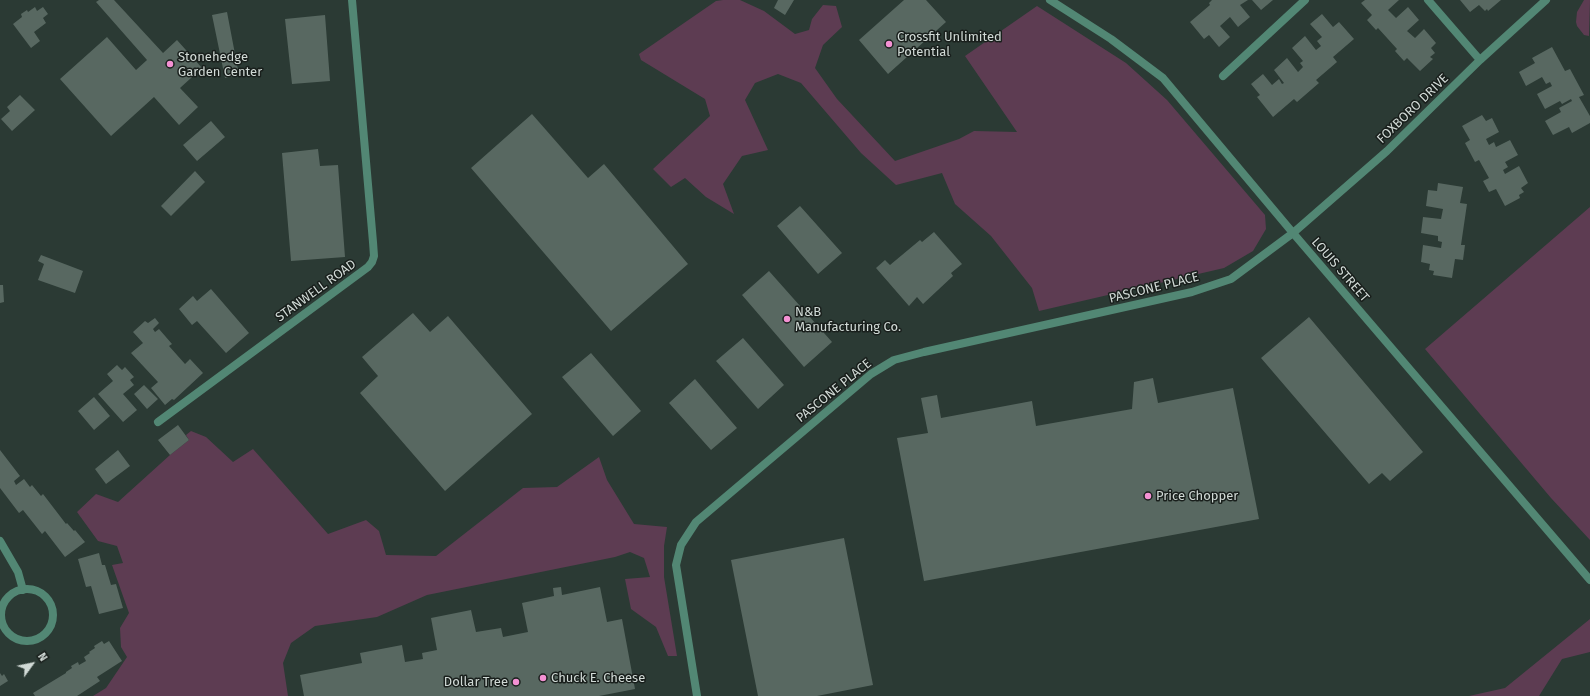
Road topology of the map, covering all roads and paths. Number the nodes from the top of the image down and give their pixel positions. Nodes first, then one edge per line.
1 (352, 0) edge
2 (1305, 0) edge
3 (1428, 0) edge
4 (1546, 0) edge
5 (1056, 1) edge
6 (1480, 60) junction
7 (1223, 76) dead end
8 (1293, 233) junction
9 (158, 422) dead end
10 (0, 541) edge
11 (1590, 580) edge
12 (23, 590) junction
13 (697, 696) edge

1 - 9 street, STANWELL ROAD
2 - 7 street
3 - 6 street
4 - 6 street, FOXBORO DRIVE
5 - 8 street, LOUIS STREET
6 - 8 street, FOXBORO DRIVE
8 - 11 street, LOUIS STREET
8 - 13 street, PASCONE PLACE
10 - 12 street
12 - 12 street

